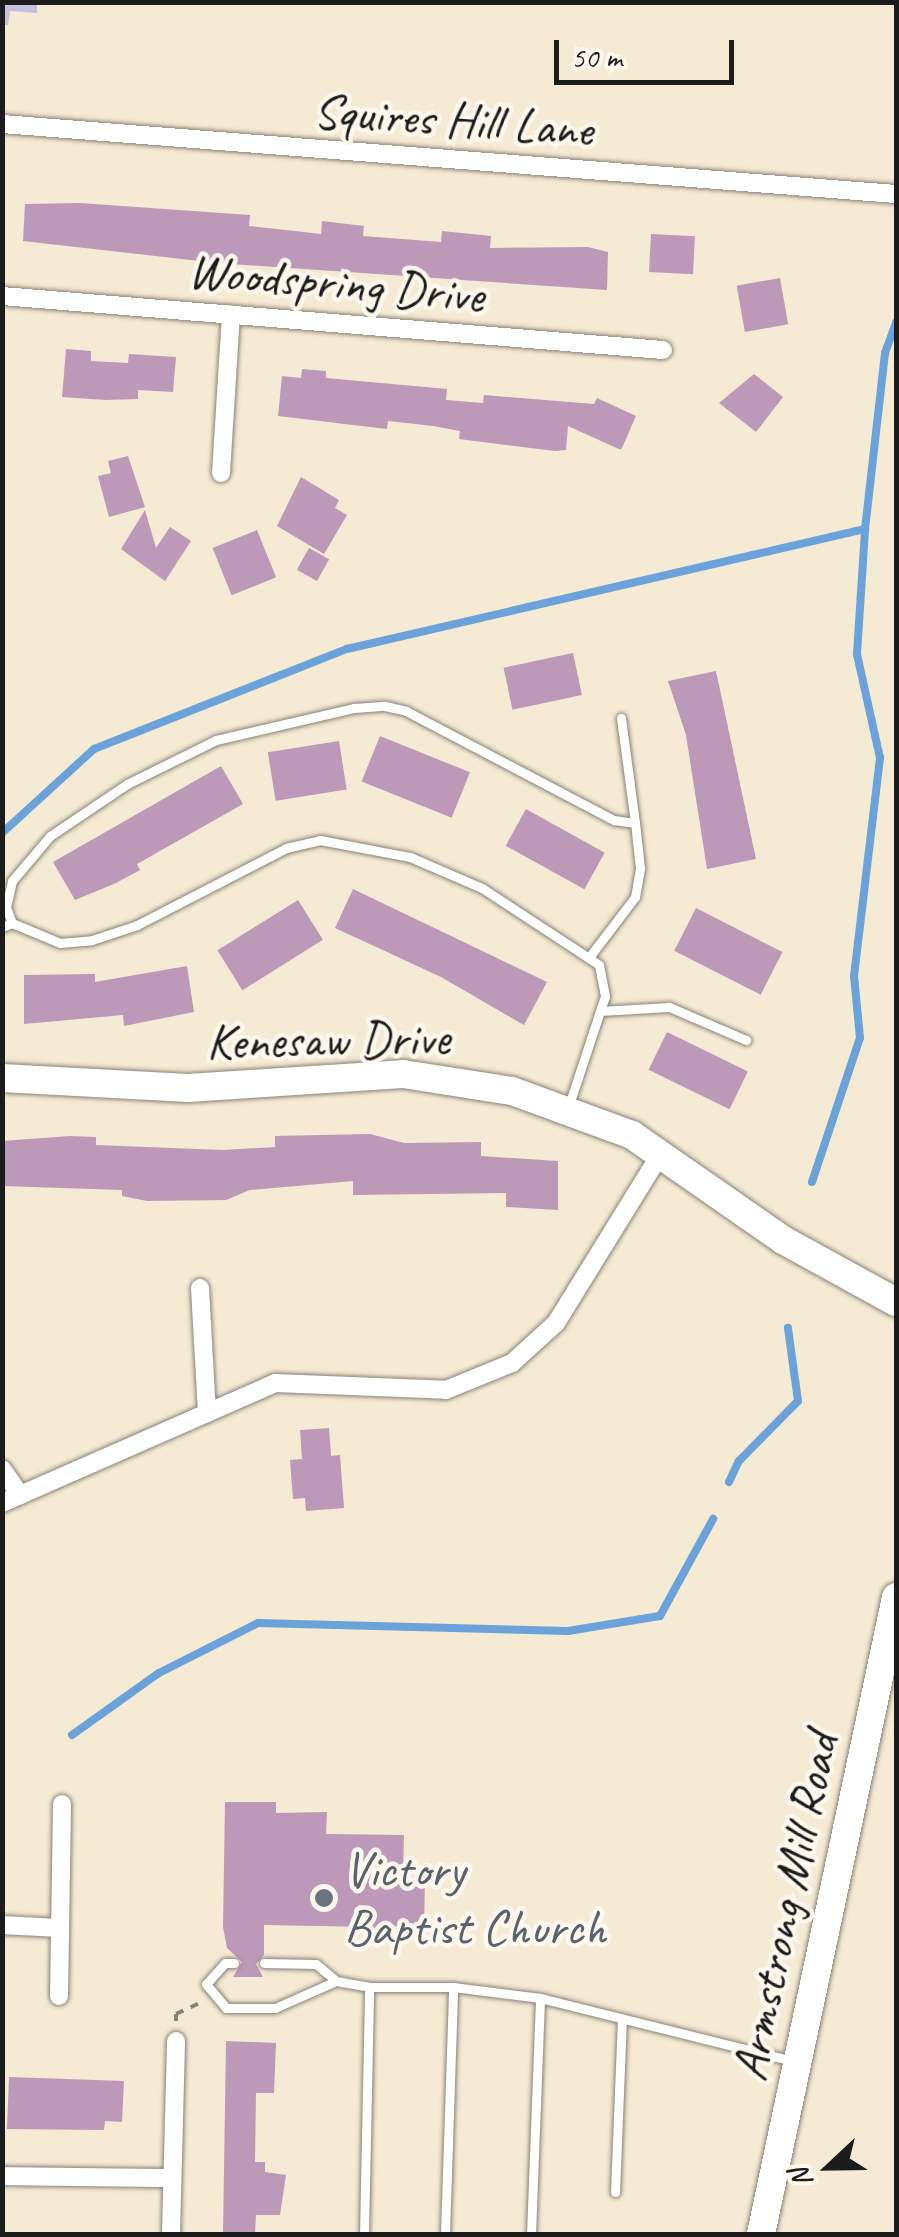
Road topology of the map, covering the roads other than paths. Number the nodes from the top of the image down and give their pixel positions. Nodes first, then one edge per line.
1 (2, 124) edge
2 (896, 194) edge
3 (2, 296) edge
4 (231, 314) junction
5 (663, 350) dead end
6 (221, 473) dead end
7 (621, 718) dead end
8 (635, 823) junction
9 (7, 925) edge
10 (590, 956) junction
11 (600, 1011) junction
12 (746, 1040) dead end
13 (2, 1078) edge
14 (569, 1106) junction
15 (661, 1153) junction
16 (200, 1288) dead end
17 (896, 1302) edge
18 (207, 1413) junction
19 (2, 1469) edge
20 (11, 1499) edge
21 (896, 1597) edge
22 (62, 1804) dead end
23 (2, 1925) edge
24 (59, 1928) junction
25 (234, 1963) dead end
26 (264, 1964) dead end
27 (336, 1981) junction
28 (368, 1987) junction
29 (453, 1987) junction
30 (59, 1996) dead end
31 (540, 1998) junction
32 (622, 2019) junction
33 (176, 2041) road end
34 (798, 2063) junction
35 (2, 2176) edge
36 (172, 2178) junction
37 (615, 2192) dead end
38 (171, 2234) edge
39 (364, 2234) edge
40 (446, 2234) edge
41 (532, 2234) edge
42 (761, 2234) edge

1 - 2 street, Squires Hill Lane
3 - 4 street, Woodspring Drive
4 - 5 street, Woodspring Drive
4 - 6 street
7 - 8 lane
8 - 9 lane
8 - 10 lane
9 - 10 lane
10 - 11 lane
11 - 12 lane
11 - 14 lane
13 - 14 street, Kenesaw Drive
14 - 15 street, Kenesaw Drive
15 - 17 street, Kenesaw Drive
15 - 18 street
16 - 18 street
18 - 20 street
19 - 20 street
21 - 34 street, Armstrong Mill Road
22 - 24 street
23 - 24 street
24 - 30 street
25 - 27 lane
26 - 27 lane
27 - 28 lane
28 - 29 lane
28 - 39 lane
29 - 31 lane
29 - 40 lane
31 - 32 lane
31 - 41 lane
32 - 34 lane
32 - 37 lane
33 - 36 street
34 - 42 street, Armstrong Mill Road
35 - 36 street
36 - 38 street

